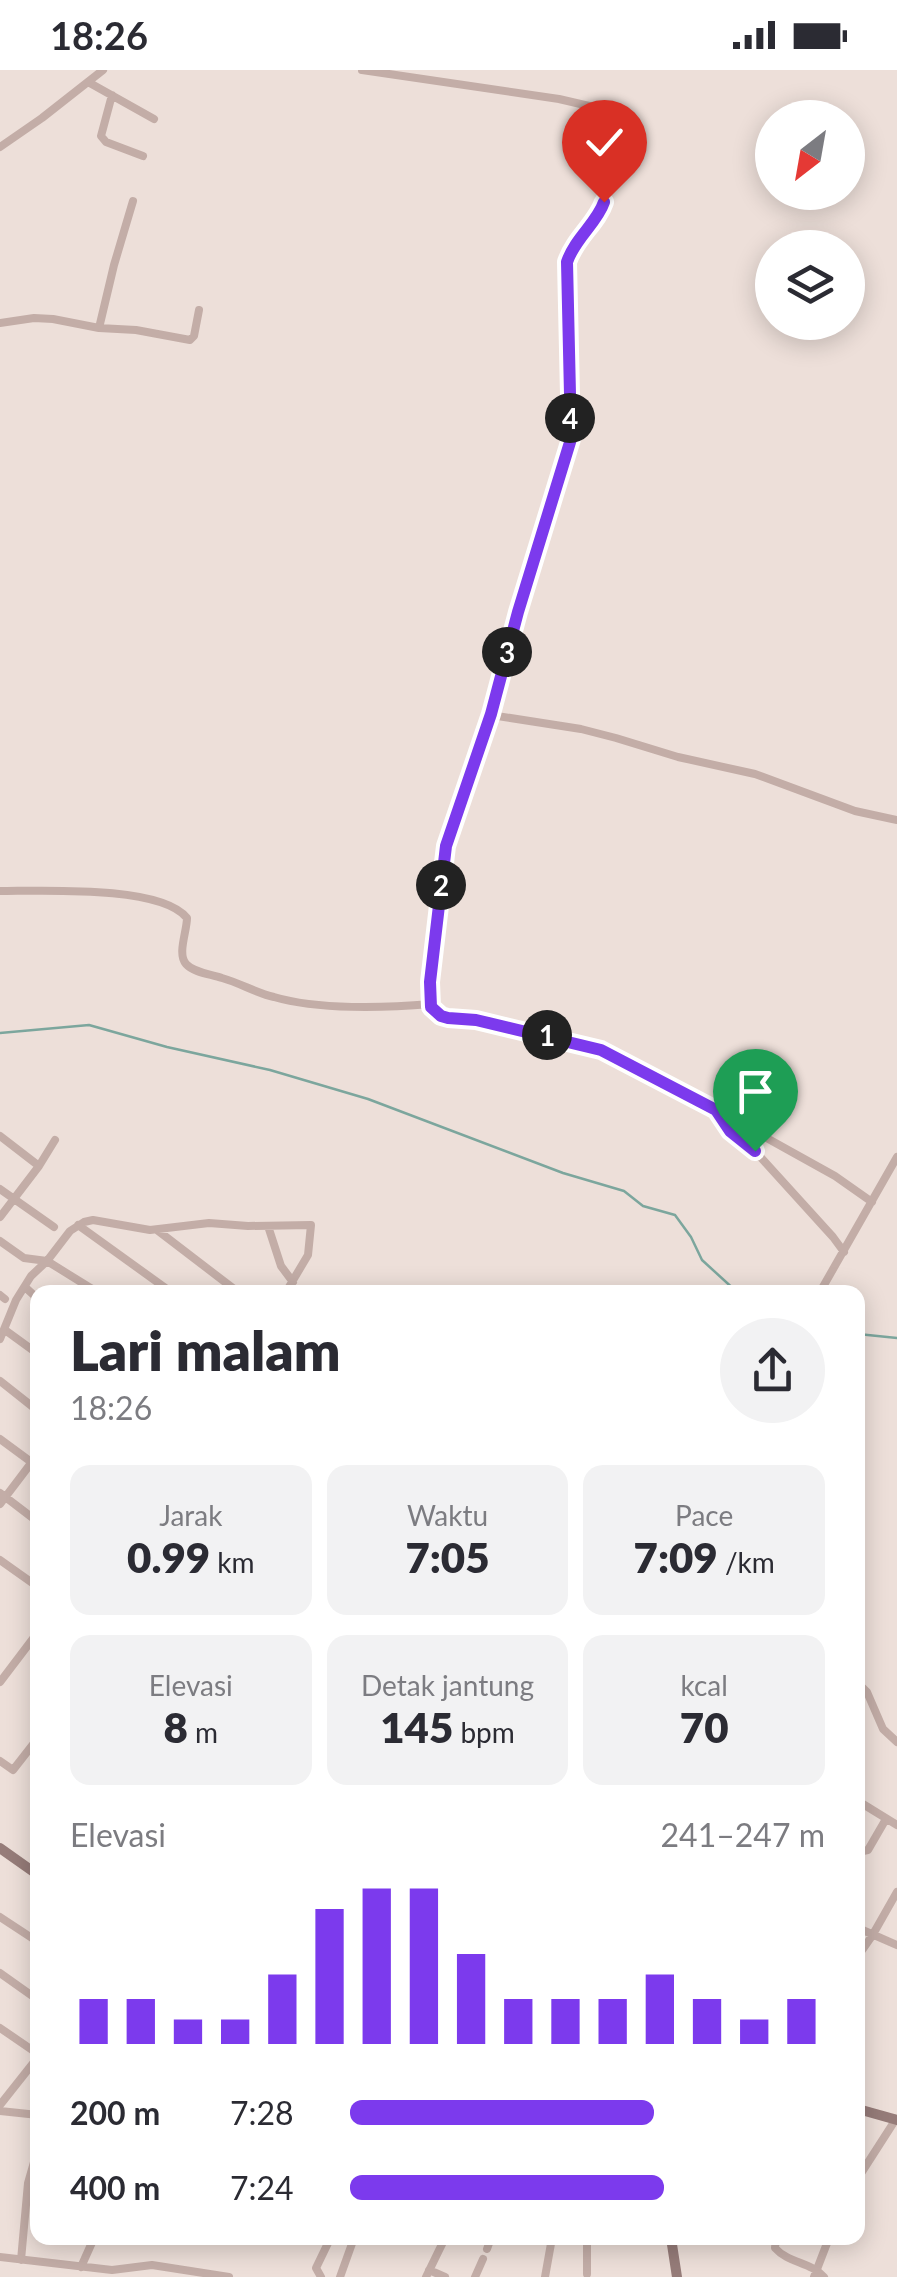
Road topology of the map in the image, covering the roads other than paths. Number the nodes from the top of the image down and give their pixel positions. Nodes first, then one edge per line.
1 (103, 70) edge
2 (362, 70) edge
3 (88, 82) junction
4 (112, 95) junction
5 (154, 118) dead end
6 (0, 148) edge
7 (143, 156) dead end
8 (133, 201) dead end
9 (199, 310) dead end
10 (0, 323) edge
11 (99, 328) junction
12 (491, 714) junction
13 (897, 820) edge
14 (0, 890) edge
15 (430, 1004) junction
16 (716, 1110) junction
17 (0, 1136) edge
18 (55, 1140) dead end
19 (897, 1158) edge
20 (40, 1166) junction
21 (0, 1189) edge
22 (13, 1200) junction
23 (872, 1202) junction
24 (0, 1217) edge
25 (78, 1225) junction
26 (268, 1226) junction
27 (54, 1227) dead end
28 (157, 1230) junction
29 (0, 1241) edge
30 (844, 1252) junction
31 (47, 1261) junction
32 (156, 1282) junction
33 (293, 1282) junction
34 (86, 1285) edge
35 (154, 1285) edge
36 (160, 1285) edge
37 (229, 1285) edge
38 (291, 1285) edge
39 (824, 1285) edge
40 (24, 1288) junction
41 (30, 1293) edge
42 (5, 1330) junction
43 (0, 1339) edge
44 (30, 1348) edge
45 (0, 1381) edge
46 (30, 1405) edge
47 (0, 1439) edge
48 (30, 1457) edge
49 (30, 1468) edge
50 (2, 1498) edge
51 (30, 1517) edge
52 (0, 1560) edge
53 (30, 1581) edge
54 (30, 1643) edge
55 (0, 1682) edge
56 (865, 1689) edge
57 (897, 1742) edge
58 (30, 1749) edge
59 (0, 1761) edge
60 (865, 1806) edge
61 (886, 1819) junction
62 (897, 1826) edge
63 (865, 1851) edge
64 (2, 1852) edge
65 (30, 1869) edge
66 (897, 1892) edge
67 (0, 1917) edge
68 (865, 1932) edge
69 (872, 1936) junction
70 (30, 1937) edge
71 (897, 1945) edge
72 (865, 1946) edge
73 (0, 1972) edge
74 (30, 1994) edge
75 (0, 2028) edge
76 (30, 2049) edge
77 (30, 2066) edge
78 (0, 2108) edge
79 (865, 2111) edge
80 (30, 2114) edge
81 (896, 2119) edge
82 (865, 2167) edge
83 (30, 2175) edge
84 (91, 2245) edge
85 (327, 2245) edge
86 (351, 2245) edge
87 (442, 2245) edge
88 (488, 2245) edge
89 (551, 2245) edge
90 (588, 2245) edge
91 (672, 2245) edge
92 (775, 2245) edge
93 (827, 2245) edge
94 (487, 2249) dead end
95 (0, 2257) edge
96 (483, 2259) dead end
97 (20, 2260) junction
98 (81, 2266) junction
99 (99, 2273) edge
100 (427, 2274) edge
101 (587, 2274) dead end
102 (818, 2274) edge
103 (229, 2277) edge
104 (321, 2277) edge
105 (340, 2277) edge
106 (446, 2277) edge
107 (475, 2277) edge
108 (545, 2277) edge
109 (676, 2277) edge

1 - 3 street
2 - 12 street
3 - 4 street
3 - 6 street
4 - 5 street
4 - 7 street
8 - 11 street
9 - 11 street
10 - 11 street
12 - 13 street
12 - 15 street
14 - 15 street
15 - 16 street
16 - 23 street
16 - 30 street
17 - 20 street
18 - 20 street
19 - 23 street
20 - 22 street
21 - 22 street
22 - 24 street
22 - 27 street
23 - 30 street
25 - 28 street
25 - 31 street
25 - 32 street
26 - 28 street
26 - 33 street
26 - 33 street
28 - 37 street
29 - 31 street
30 - 39 street
31 - 34 street
31 - 40 street
32 - 35 street
32 - 36 street
33 - 38 street
40 - 41 street
40 - 42 street
42 - 43 street
42 - 44 street
45 - 46 street
47 - 48 street
49 - 50 street
50 - 51 street
52 - 53 street
54 - 55 street
56 - 57 street
58 - 59 street
60 - 61 street
61 - 62 street
61 - 63 street
64 - 65 street
66 - 69 street
67 - 70 street
68 - 69 street
69 - 71 street
69 - 72 street
73 - 74 street
75 - 76 street
77 - 78 street
78 - 80 street
79 - 81 street
81 - 82 street
83 - 97 street
84 - 98 street
85 - 104 street
86 - 105 street
87 - 100 street
88 - 94 street
89 - 108 street
90 - 101 street
91 - 109 street
92 - 102 street
93 - 102 street
95 - 97 street
96 - 107 street
97 - 98 street
98 - 99 street
99 - 103 street
100 - 106 street

